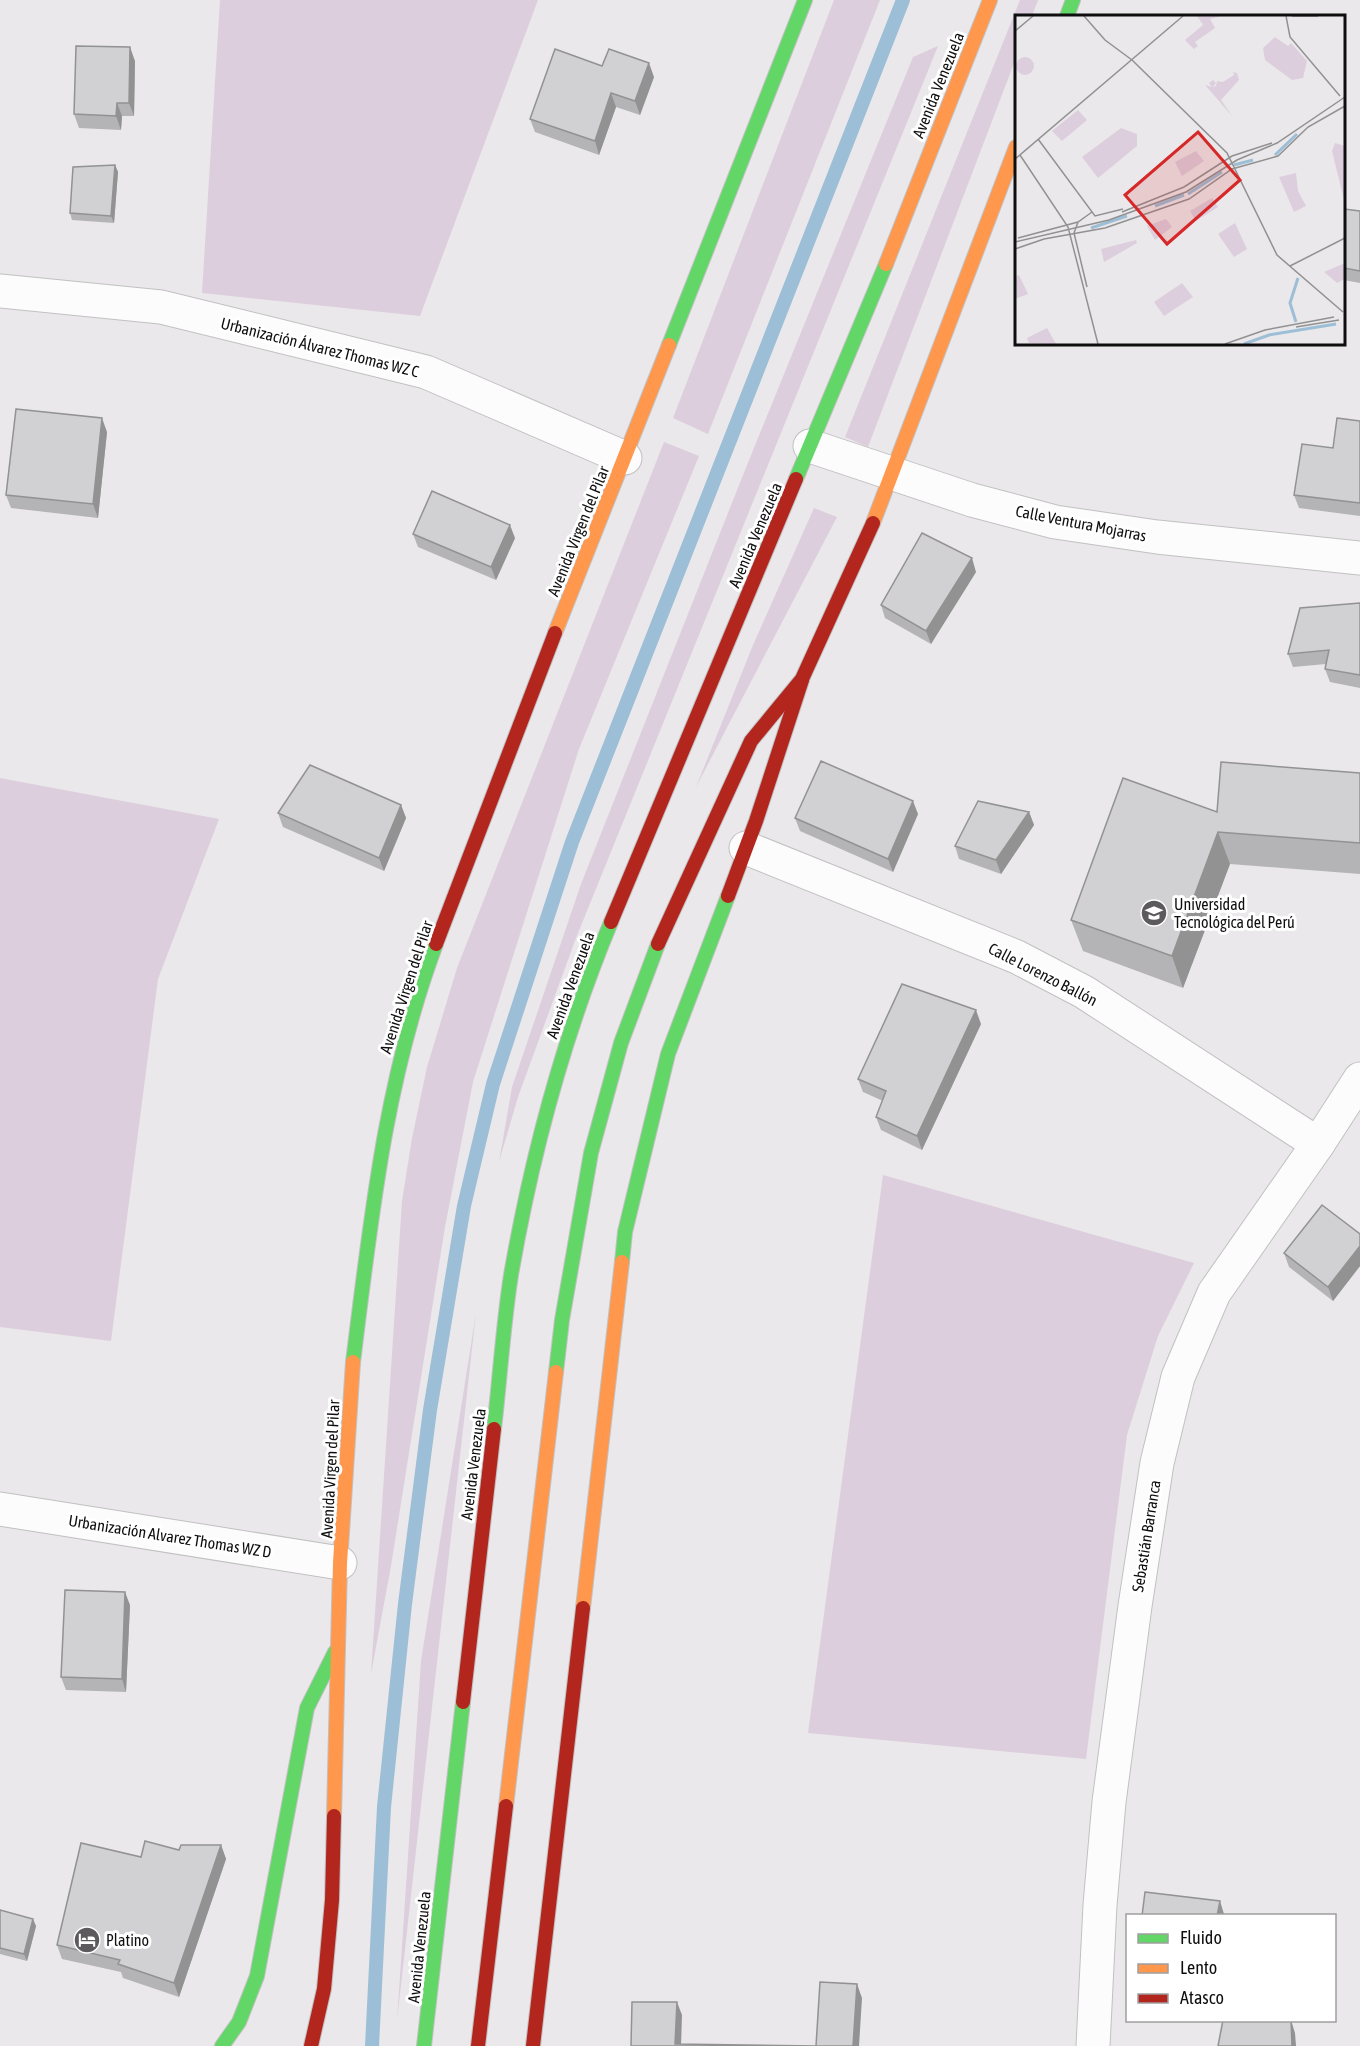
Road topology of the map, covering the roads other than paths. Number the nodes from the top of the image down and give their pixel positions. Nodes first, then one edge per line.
1 (806, 0) edge
2 (981, 0) edge
3 (990, 0) edge
4 (1073, 0) edge
5 (1067, 15) edge
6 (981, 20) junction
7 (1015, 152) edge
8 (0, 291) edge
9 (810, 446) junction
10 (626, 458) junction
11 (893, 475) junction
12 (1360, 558) edge
13 (802, 679) junction
14 (746, 848) junction
15 (1360, 1079) edge
16 (1318, 1144) junction
17 (0, 1509) edge
18 (340, 1563) junction
19 (340, 1642) junction
20 (222, 2046) edge
21 (311, 2046) edge
22 (424, 2046) edge
23 (478, 2046) edge
24 (533, 2046) edge
25 (1093, 2046) edge

1 - 10 main road, Avenida Virgen del Pilar
2 - 6 main road
3 - 6 main road, Avenida Venezuela
4 - 5 main road
6 - 9 main road, Avenida Venezuela
7 - 11 main road
8 - 10 street, Urbanización Álvarez Thomas WZ C
9 - 11 street, Calle Ventura Mojarras
9 - 22 main road, Avenida Venezuela
10 - 18 main road, Avenida Virgen del Pilar
11 - 12 street, Calle Ventura Mojarras
11 - 13 main road
13 - 14 main road
13 - 23 main road
14 - 16 street, Calle Lorenzo Ballón
14 - 24 main road
15 - 16 street, Sebastián Barranca
16 - 25 street, Sebastián Barranca
17 - 18 street, Urbanización Alvarez Thomas WZ D
18 - 19 main road, Avenida Virgen del Pilar
19 - 20 main road
19 - 21 main road, Avenida Virgen del Pilar

